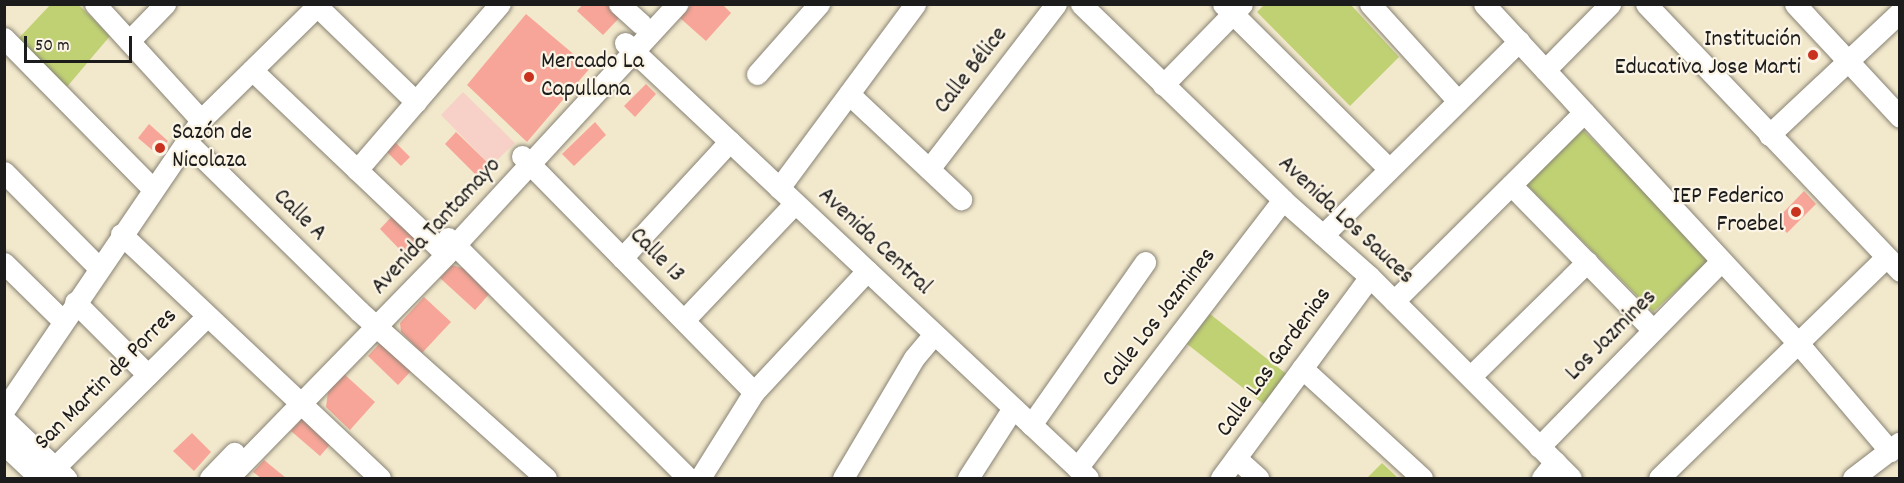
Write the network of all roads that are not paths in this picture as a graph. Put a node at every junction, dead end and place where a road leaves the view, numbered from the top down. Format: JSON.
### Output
{"nodes":[{"id":1,"x":95,"y":4,"type":"edge"},
{"id":2,"x":165,"y":4,"type":"edge"},
{"id":3,"x":500,"y":4,"type":"edge"},
{"id":4,"x":619,"y":4,"type":"edge"},
{"id":5,"x":657,"y":4,"type":"edge"},
{"id":6,"x":676,"y":4,"type":"edge"},
{"id":7,"x":819,"y":4,"type":"edge"},
{"id":8,"x":915,"y":4,"type":"edge"},
{"id":9,"x":1056,"y":4,"type":"edge"},
{"id":10,"x":1370,"y":4,"type":"edge"},
{"id":11,"x":1484,"y":4,"type":"edge"},
{"id":12,"x":1610,"y":4,"type":"edge"},
{"id":13,"x":1646,"y":4,"type":"edge"},
{"id":14,"x":1795,"y":4,"type":"edge"},
{"id":15,"x":318,"y":5,"type":"edge"},
{"id":16,"x":1233,"y":8,"type":"edge"},
{"id":17,"x":1094,"y":9,"type":"edge"},
{"id":18,"x":1899,"y":12,"type":"edge"},
{"id":19,"x":641,"y":24,"type":"junction"},
{"id":20,"x":4,"y":38,"type":"edge"},
{"id":21,"x":129,"y":41,"type":"junction"},
{"id":22,"x":1519,"y":41,"type":"junction"},
{"id":23,"x":630,"y":47,"type":"junction"},
{"id":24,"x":1848,"y":61,"type":"junction"},
{"id":25,"x":252,"y":70,"type":"junction"},
{"id":26,"x":1545,"y":70,"type":"junction"},
{"id":27,"x":757,"y":74,"type":"dead end"},
{"id":28,"x":1163,"y":85,"type":"junction"},
{"id":29,"x":849,"y":94,"type":"junction"},
{"id":30,"x":1458,"y":101,"type":"junction"},
{"id":31,"x":416,"y":102,"type":"junction"},
{"id":32,"x":1584,"y":112,"type":"junction"},
{"id":33,"x":1899,"y":117,"type":"edge"},
{"id":34,"x":201,"y":120,"type":"junction"},
{"id":35,"x":1769,"y":135,"type":"junction"},
{"id":36,"x":186,"y":141,"type":"junction"},
{"id":37,"x":730,"y":141,"type":"junction"},
{"id":38,"x":526,"y":160,"type":"junction"},
{"id":39,"x":1388,"y":168,"type":"junction"},
{"id":40,"x":929,"y":169,"type":"junction"},
{"id":41,"x":357,"y":170,"type":"junction"},
{"id":42,"x":4,"y":171,"type":"edge"},
{"id":43,"x":1511,"y":185,"type":"junction"},
{"id":44,"x":779,"y":188,"type":"junction"},
{"id":45,"x":153,"y":189,"type":"junction"},
{"id":46,"x":961,"y":199,"type":"dead end"},
{"id":47,"x":1283,"y":200,"type":"junction"},
{"id":48,"x":795,"y":203,"type":"junction"},
{"id":49,"x":121,"y":234,"type":"junction"},
{"id":50,"x":1323,"y":235,"type":"junction"},
{"id":51,"x":447,"y":246,"type":"junction"},
{"id":52,"x":622,"y":258,"type":"junction"},
{"id":53,"x":1721,"y":261,"type":"junction"},
{"id":54,"x":1145,"y":262,"type":"dead end"},
{"id":55,"x":1587,"y":262,"type":"junction"},
{"id":56,"x":4,"y":263,"type":"edge"},
{"id":57,"x":1892,"y":264,"type":"edge"},
{"id":58,"x":98,"y":267,"type":"junction"},
{"id":59,"x":867,"y":271,"type":"junction"},
{"id":60,"x":1370,"y":277,"type":"junction"},
{"id":61,"x":1394,"y":301,"type":"junction"},
{"id":62,"x":75,"y":302,"type":"junction"},
{"id":63,"x":206,"y":317,"type":"junction"},
{"id":64,"x":63,"y":320,"type":"junction"},
{"id":65,"x":684,"y":320,"type":"junction"},
{"id":66,"x":373,"y":323,"type":"junction"},
{"id":67,"x":1653,"y":330,"type":"junction"},
{"id":68,"x":934,"y":334,"type":"junction"},
{"id":69,"x":1798,"y":343,"type":"junction"},
{"id":70,"x":1302,"y":368,"type":"junction"},
{"id":71,"x":148,"y":375,"type":"junction"},
{"id":72,"x":1471,"y":376,"type":"junction"},
{"id":73,"x":754,"y":392,"type":"junction"},
{"id":74,"x":293,"y":400,"type":"junction"},
{"id":75,"x":1013,"y":408,"type":"junction"},
{"id":76,"x":4,"y":410,"type":"edge"},
{"id":77,"x":4,"y":419,"type":"edge"},
{"id":78,"x":1031,"y":425,"type":"junction"},
{"id":79,"x":4,"y":444,"type":"edge"},
{"id":80,"x":1539,"y":447,"type":"junction"},
{"id":81,"x":1895,"y":447,"type":"edge"},
{"id":82,"x":1236,"y":458,"type":"junction"},
{"id":83,"x":1548,"y":470,"type":"edge"},
{"id":84,"x":1082,"y":473,"type":"edge"},
{"id":85,"x":51,"y":476,"type":"edge"},
{"id":86,"x":210,"y":478,"type":"edge"},
{"id":87,"x":228,"y":478,"type":"edge"},
{"id":88,"x":380,"y":478,"type":"edge"},
{"id":89,"x":546,"y":478,"type":"edge"},
{"id":90,"x":688,"y":478,"type":"edge"},
{"id":91,"x":700,"y":478,"type":"edge"},
{"id":92,"x":843,"y":478,"type":"edge"},
{"id":93,"x":968,"y":478,"type":"edge"},
{"id":94,"x":1221,"y":478,"type":"edge"},
{"id":95,"x":1258,"y":478,"type":"edge"},
{"id":96,"x":1422,"y":478,"type":"edge"},
{"id":97,"x":1571,"y":478,"type":"edge"},
{"id":98,"x":1659,"y":478,"type":"edge"},
{"id":99,"x":1853,"y":478,"type":"edge"}],
"edges":[{"from":1,"to":21,"type":"street"},
{"from":2,"to":21,"type":"street"},
{"from":3,"to":31,"type":"street"},
{"from":4,"to":19,"type":"street"},
{"from":5,"to":19,"type":"street","name":"Avenida Tantamayo"},
{"from":6,"to":23,"type":"street","name":"Avenida Tantamayo"},
{"from":7,"to":27,"type":"street"},
{"from":8,"to":29,"type":"street"},
{"from":9,"to":40,"type":"street","name":"Calle Bélice"},
{"from":10,"to":30,"type":"street"},
{"from":11,"to":22,"type":"street"},
{"from":12,"to":26,"type":"street"},
{"from":13,"to":35,"type":"street"},
{"from":14,"to":24,"type":"street"},
{"from":15,"to":25,"type":"street"},
{"from":15,"to":31,"type":"street"},
{"from":16,"to":28,"type":"street"},
{"from":16,"to":39,"type":"street"},
{"from":17,"to":28,"type":"street","name":"Avenida Los Sauces"},
{"from":18,"to":24,"type":"street"},
{"from":19,"to":23,"type":"street","name":"Avenida Tantamayo"},
{"from":20,"to":45,"type":"street"},
{"from":21,"to":34,"type":"street"},
{"from":22,"to":26,"type":"street"},
{"from":22,"to":30,"type":"street"},
{"from":23,"to":37,"type":"street","name":"Avenida Central"},
{"from":23,"to":38,"type":"street","name":"Avenida Tantamayo"},
{"from":24,"to":33,"type":"street"},
{"from":24,"to":35,"type":"street"},
{"from":25,"to":34,"type":"street"},
{"from":25,"to":41,"type":"street"},
{"from":26,"to":32,"type":"street"},
{"from":28,"to":47,"type":"street","name":"Avenida Los Sauces"},
{"from":29,"to":40,"type":"street"},
{"from":29,"to":44,"type":"street"},
{"from":30,"to":39,"type":"street"},
{"from":31,"to":41,"type":"street"},
{"from":32,"to":43,"type":"street"},
{"from":32,"to":53,"type":"street"},
{"from":34,"to":36,"type":"street"},
{"from":35,"to":57,"type":"street"},
{"from":36,"to":45,"type":"street"},
{"from":36,"to":66,"type":"street","name":"Calle A"},
{"from":37,"to":44,"type":"street","name":"Avenida Central"},
{"from":37,"to":52,"type":"street"},
{"from":38,"to":51,"type":"street","name":"Avenida Tantamayo"},
{"from":38,"to":52,"type":"street","name":"Calle 13"},
{"from":39,"to":50,"type":"street"},
{"from":40,"to":46,"type":"street"},
{"from":41,"to":51,"type":"street"},
{"from":42,"to":58,"type":"street"},
{"from":43,"to":55,"type":"street"},
{"from":43,"to":61,"type":"street"},
{"from":44,"to":48,"type":"street","name":"Avenida Central"},
{"from":45,"to":49,"type":"street"},
{"from":47,"to":50,"type":"street","name":"Avenida Los Sauces"},
{"from":47,"to":84,"type":"street","name":"Calle Los Jazmines"},
{"from":48,"to":59,"type":"street","name":"Avenida Central"},
{"from":48,"to":65,"type":"street"},
{"from":49,"to":58,"type":"street"},
{"from":49,"to":63,"type":"street"},
{"from":50,"to":60,"type":"street","name":"Avenida Los Sauces"},
{"from":51,"to":66,"type":"street","name":"Avenida Tantamayo"},
{"from":51,"to":90,"type":"street"},
{"from":52,"to":65,"type":"street","name":"Calle 13"},
{"from":53,"to":67,"type":"street","name":"Los Jazmines"},
{"from":53,"to":69,"type":"street"},
{"from":54,"to":78,"type":"street"},
{"from":55,"to":67,"type":"street"},
{"from":55,"to":72,"type":"street"},
{"from":56,"to":64,"type":"street"},
{"from":57,"to":69,"type":"street"},
{"from":58,"to":62,"type":"street"},
{"from":59,"to":68,"type":"street","name":"Avenida Central"},
{"from":59,"to":73,"type":"street"},
{"from":60,"to":61,"type":"street","name":"Avenida Los Sauces"},
{"from":60,"to":70,"type":"street","name":"Calle Las Gardenias"},
{"from":61,"to":72,"type":"street","name":"Avenida Los Sauces"},
{"from":62,"to":64,"type":"street"},
{"from":62,"to":71,"type":"street"},
{"from":63,"to":71,"type":"street","name":"San Martin de Porres"},
{"from":63,"to":74,"type":"street"},
{"from":64,"to":76,"type":"street"},
{"from":65,"to":73,"type":"street","name":"Calle 13"},
{"from":66,"to":74,"type":"street","name":"Avenida Tantamayo"},
{"from":66,"to":89,"type":"street","name":"Calle A"},
{"from":67,"to":80,"type":"street","name":"Los Jazmines"},
{"from":68,"to":75,"type":"street","name":"Avenida Central"},
{"from":68,"to":92,"type":"street"},
{"from":69,"to":81,"type":"street"},
{"from":69,"to":98,"type":"street"},
{"from":70,"to":82,"type":"street","name":"Calle Las Gardenias"},
{"from":70,"to":96,"type":"street"},
{"from":71,"to":85,"type":"street","name":"San Martin de Porres"},
{"from":72,"to":80,"type":"street","name":"Avenida Los Sauces"},
{"from":73,"to":91,"type":"street"},
{"from":74,"to":86,"type":"street","name":"Avenida Tantamayo"},
{"from":74,"to":87,"type":"street","name":"Avenida Tantamayo"},
{"from":74,"to":88,"type":"street"},
{"from":75,"to":78,"type":"street","name":"Avenida Central"},
{"from":75,"to":93,"type":"street"},
{"from":77,"to":85,"type":"street"},
{"from":78,"to":84,"type":"street","name":"Avenida Central"},
{"from":79,"to":85,"type":"street"},
{"from":80,"to":83,"type":"street","name":"Avenida Los Sauces"},
{"from":81,"to":99,"type":"street"},
{"from":82,"to":94,"type":"street","name":"Calle Las Gardenias"},
{"from":82,"to":95,"type":"street"},
{"from":83,"to":97,"type":"street","name":"Avenida Los Sauces"}]}
